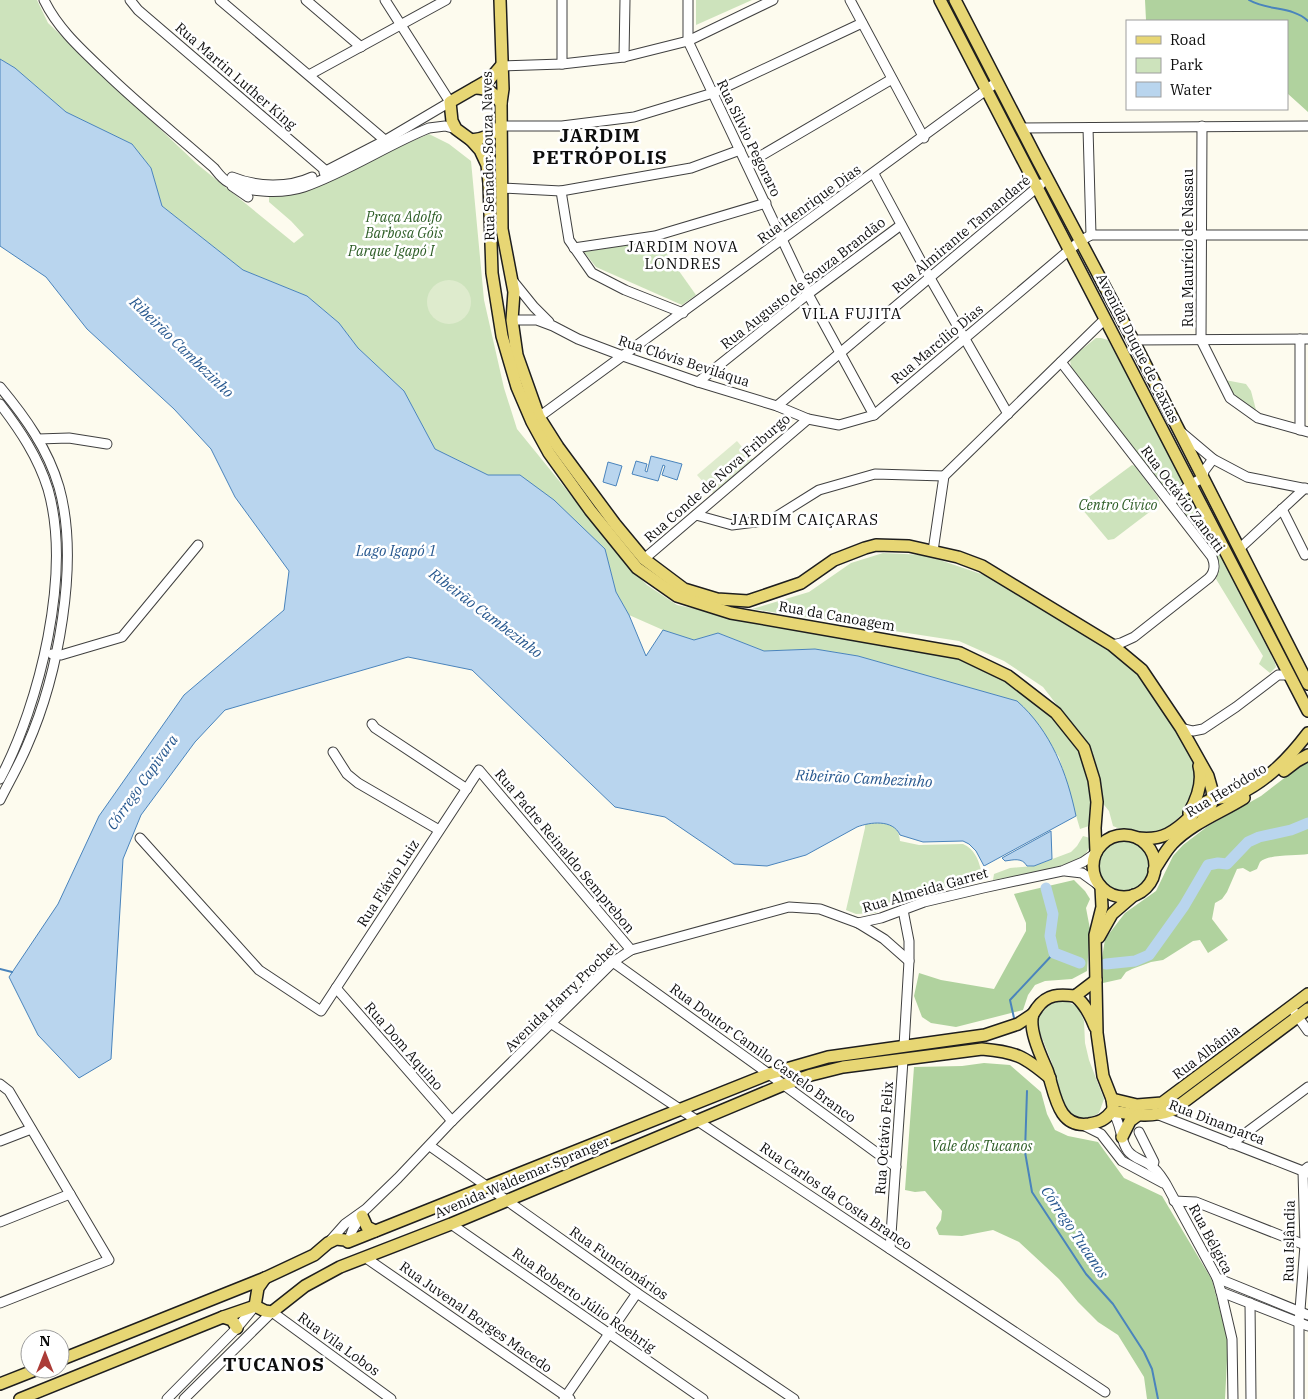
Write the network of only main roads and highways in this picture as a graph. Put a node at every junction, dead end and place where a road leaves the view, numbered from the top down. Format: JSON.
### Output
{"nodes":[{"id":1,"x":500,"y":0,"type":"edge"},
{"id":2,"x":943,"y":0,"type":"edge"},
{"id":3,"x":955,"y":0,"type":"edge"},
{"id":4,"x":970,"y":28,"type":"junction"},
{"id":5,"x":502,"y":66,"type":"junction"},
{"id":6,"x":474,"y":88,"type":"junction"},
{"id":7,"x":501,"y":103,"type":"junction"},
{"id":8,"x":501,"y":126,"type":"junction"},
{"id":9,"x":472,"y":140,"type":"junction"},
{"id":10,"x":1017,"y":148,"type":"junction"},
{"id":11,"x":1036,"y":159,"type":"junction"},
{"id":12,"x":1098,"y":273,"type":"junction"},
{"id":13,"x":1085,"y":279,"type":"junction"},
{"id":14,"x":497,"y":310,"type":"junction"},
{"id":15,"x":517,"y":320,"type":"junction"},
{"id":16,"x":1140,"y":354,"type":"junction"},
{"id":17,"x":1127,"y":361,"type":"junction"},
{"id":18,"x":535,"y":420,"type":"junction"},
{"id":19,"x":1308,"y":684,"type":"edge"},
{"id":20,"x":1308,"y":711,"type":"edge"},
{"id":21,"x":1308,"y":733,"type":"edge"},
{"id":22,"x":1308,"y":746,"type":"edge"},
{"id":23,"x":1308,"y":755,"type":"edge"},
{"id":24,"x":1197,"y":757,"type":"junction"},
{"id":25,"x":1297,"y":760,"type":"junction"},
{"id":26,"x":1208,"y":776,"type":"junction"},
{"id":27,"x":1239,"y":794,"type":"junction"},
{"id":28,"x":1213,"y":799,"type":"junction"},
{"id":29,"x":1203,"y":819,"type":"junction"},
{"id":30,"x":1181,"y":824,"type":"junction"},
{"id":31,"x":1138,"y":838,"type":"junction"},
{"id":32,"x":1096,"y":852,"type":"junction"},
{"id":33,"x":1154,"y":870,"type":"junction"},
{"id":34,"x":1101,"y":886,"type":"junction"},
{"id":35,"x":1135,"y":894,"type":"junction"},
{"id":36,"x":1096,"y":943,"type":"junction"},
{"id":37,"x":1096,"y":980,"type":"junction"},
{"id":38,"x":1308,"y":994,"type":"edge"},
{"id":39,"x":1075,"y":996,"type":"junction"},
{"id":40,"x":1308,"y":1009,"type":"edge"},
{"id":41,"x":1294,"y":1012,"type":"junction"},
{"id":42,"x":1033,"y":1014,"type":"junction"},
{"id":43,"x":1097,"y":1033,"type":"junction"},
{"id":44,"x":1050,"y":1078,"type":"junction"},
{"id":45,"x":1112,"y":1099,"type":"junction"},
{"id":46,"x":1112,"y":1111,"type":"junction"},
{"id":47,"x":1138,"y":1115,"type":"junction"},
{"id":48,"x":1159,"y":1115,"type":"joint"},
{"id":49,"x":1122,"y":1137,"type":"road end"},
{"id":50,"x":568,"y":1154,"type":"junction"},
{"id":51,"x":578,"y":1170,"type":"junction"},
{"id":52,"x":364,"y":1212,"type":"road end"},
{"id":53,"x":375,"y":1231,"type":"junction"},
{"id":54,"x":348,"y":1242,"type":"junction"},
{"id":55,"x":340,"y":1267,"type":"junction"},
{"id":56,"x":265,"y":1278,"type":"junction"},
{"id":57,"x":255,"y":1306,"type":"junction"},
{"id":58,"x":223,"y":1317,"type":"junction"},
{"id":59,"x":238,"y":1328,"type":"road end"},
{"id":60,"x":70,"y":1356,"type":"edge"},
{"id":61,"x":20,"y":1376,"type":"edge"},
{"id":62,"x":0,"y":1384,"type":"edge"},
{"id":63,"x":43,"y":1395,"type":"edge"},
{"id":64,"x":20,"y":1399,"type":"edge"}],
"edges":[{"from":1,"to":5,"type":"main road","name":"Rua Senador Souza Naves"},
{"from":2,"to":4,"type":"main road"},
{"from":2,"to":10,"type":"main road","name":"Avenida Duque de Caxias"},
{"from":3,"to":4,"type":"main road","name":"Avenida Duque de Caxias"},
{"from":4,"to":11,"type":"main road","name":"Avenida Duque de Caxias"},
{"from":5,"to":6,"type":"main road"},
{"from":5,"to":7,"type":"main road","name":"Rua Senador Souza Naves"},
{"from":6,"to":7,"type":"main road"},
{"from":6,"to":9,"type":"main road"},
{"from":7,"to":8,"type":"main road","name":"Rua Senador Souza Naves"},
{"from":8,"to":9,"type":"main road"},
{"from":8,"to":15,"type":"main road","name":"Rua Senador Souza Naves"},
{"from":9,"to":14,"type":"main road"},
{"from":10,"to":11,"type":"main road"},
{"from":10,"to":13,"type":"main road","name":"Avenida Duque de Caxias"},
{"from":11,"to":12,"type":"main road","name":"Avenida Duque de Caxias"},
{"from":12,"to":13,"type":"main road"},
{"from":12,"to":16,"type":"main road","name":"Avenida Duque de Caxias"},
{"from":13,"to":17,"type":"main road","name":"Avenida Duque de Caxias"},
{"from":14,"to":15,"type":"main road"},
{"from":14,"to":18,"type":"main road"},
{"from":15,"to":18,"type":"main road","name":"Rua Senador Souza Naves"},
{"from":16,"to":17,"type":"main road"},
{"from":16,"to":19,"type":"main road","name":"Avenida Duque de Caxias"},
{"from":17,"to":20,"type":"main road","name":"Avenida Duque de Caxias"},
{"from":18,"to":24,"type":"main road","name":"Rua Senador Souza Naves"},
{"from":18,"to":32,"type":"main road","name":"Rua da Canoagem"},
{"from":21,"to":27,"type":"main road","name":"Rua Heródoto"},
{"from":22,"to":25,"type":"main road"},
{"from":23,"to":25,"type":"main road"},
{"from":24,"to":26,"type":"main road","name":"Rua Senador Souza Naves"},
{"from":24,"to":30,"type":"main road"},
{"from":25,"to":29,"type":"main road","name":"Rua Heródoto"},
{"from":26,"to":27,"type":"main road"},
{"from":26,"to":28,"type":"main road"},
{"from":27,"to":28,"type":"main road","name":"Rua Heródoto"},
{"from":28,"to":29,"type":"main road"},
{"from":28,"to":30,"type":"main road","name":"Rua Heródoto"},
{"from":29,"to":33,"type":"main road","name":"Rua Heródoto"},
{"from":30,"to":31,"type":"main road","name":"Rua Heródoto"},
{"from":31,"to":32,"type":"main road"},
{"from":31,"to":33,"type":"main road"},
{"from":32,"to":34,"type":"main road"},
{"from":33,"to":35,"type":"main road"},
{"from":34,"to":35,"type":"main road"},
{"from":34,"to":36,"type":"main road","name":"Rua Bélgica"},
{"from":35,"to":36,"type":"main road","name":"Rua Bélgica"},
{"from":36,"to":37,"type":"main road","name":"Rua Bélgica"},
{"from":37,"to":39,"type":"main road"},
{"from":37,"to":43,"type":"main road","name":"Rua Bélgica"},
{"from":38,"to":41,"type":"main road","name":"Rua Albânia"},
{"from":39,"to":42,"type":"main road"},
{"from":39,"to":43,"type":"main road"},
{"from":40,"to":41,"type":"main road","name":"Rua Albânia"},
{"from":41,"to":45,"type":"main road","name":"Rua Albânia"},
{"from":41,"to":48,"type":"main road","name":"Rua Albânia"},
{"from":42,"to":44,"type":"main road"},
{"from":42,"to":50,"type":"main road","name":"Avenida Waldemar Spranger"},
{"from":43,"to":45,"type":"main road","name":"Rua Bélgica"},
{"from":44,"to":46,"type":"main road"},
{"from":44,"to":51,"type":"main road","name":"Avenida Waldemar Spranger"},
{"from":45,"to":46,"type":"main road","name":"Rua Bélgica"},
{"from":46,"to":47,"type":"main road","name":"Rua Dinamarca"},
{"from":47,"to":48,"type":"main road","name":"Rua Dinamarca"},
{"from":47,"to":49,"type":"main road"},
{"from":50,"to":51,"type":"main road"},
{"from":50,"to":53,"type":"main road","name":"Avenida Waldemar Spranger"},
{"from":51,"to":55,"type":"main road","name":"Avenida Waldemar Spranger"},
{"from":52,"to":53,"type":"main road"},
{"from":53,"to":54,"type":"main road","name":"Avenida Waldemar Spranger"},
{"from":54,"to":55,"type":"main road"},
{"from":54,"to":56,"type":"main road","name":"Avenida Waldemar Spranger"},
{"from":55,"to":57,"type":"main road","name":"Avenida Waldemar Spranger"},
{"from":56,"to":57,"type":"main road"},
{"from":56,"to":60,"type":"main road"},
{"from":57,"to":58,"type":"main road"},
{"from":58,"to":59,"type":"main road"},
{"from":58,"to":63,"type":"main road"},
{"from":61,"to":62,"type":"main road"},
{"from":63,"to":64,"type":"main road"}]}
